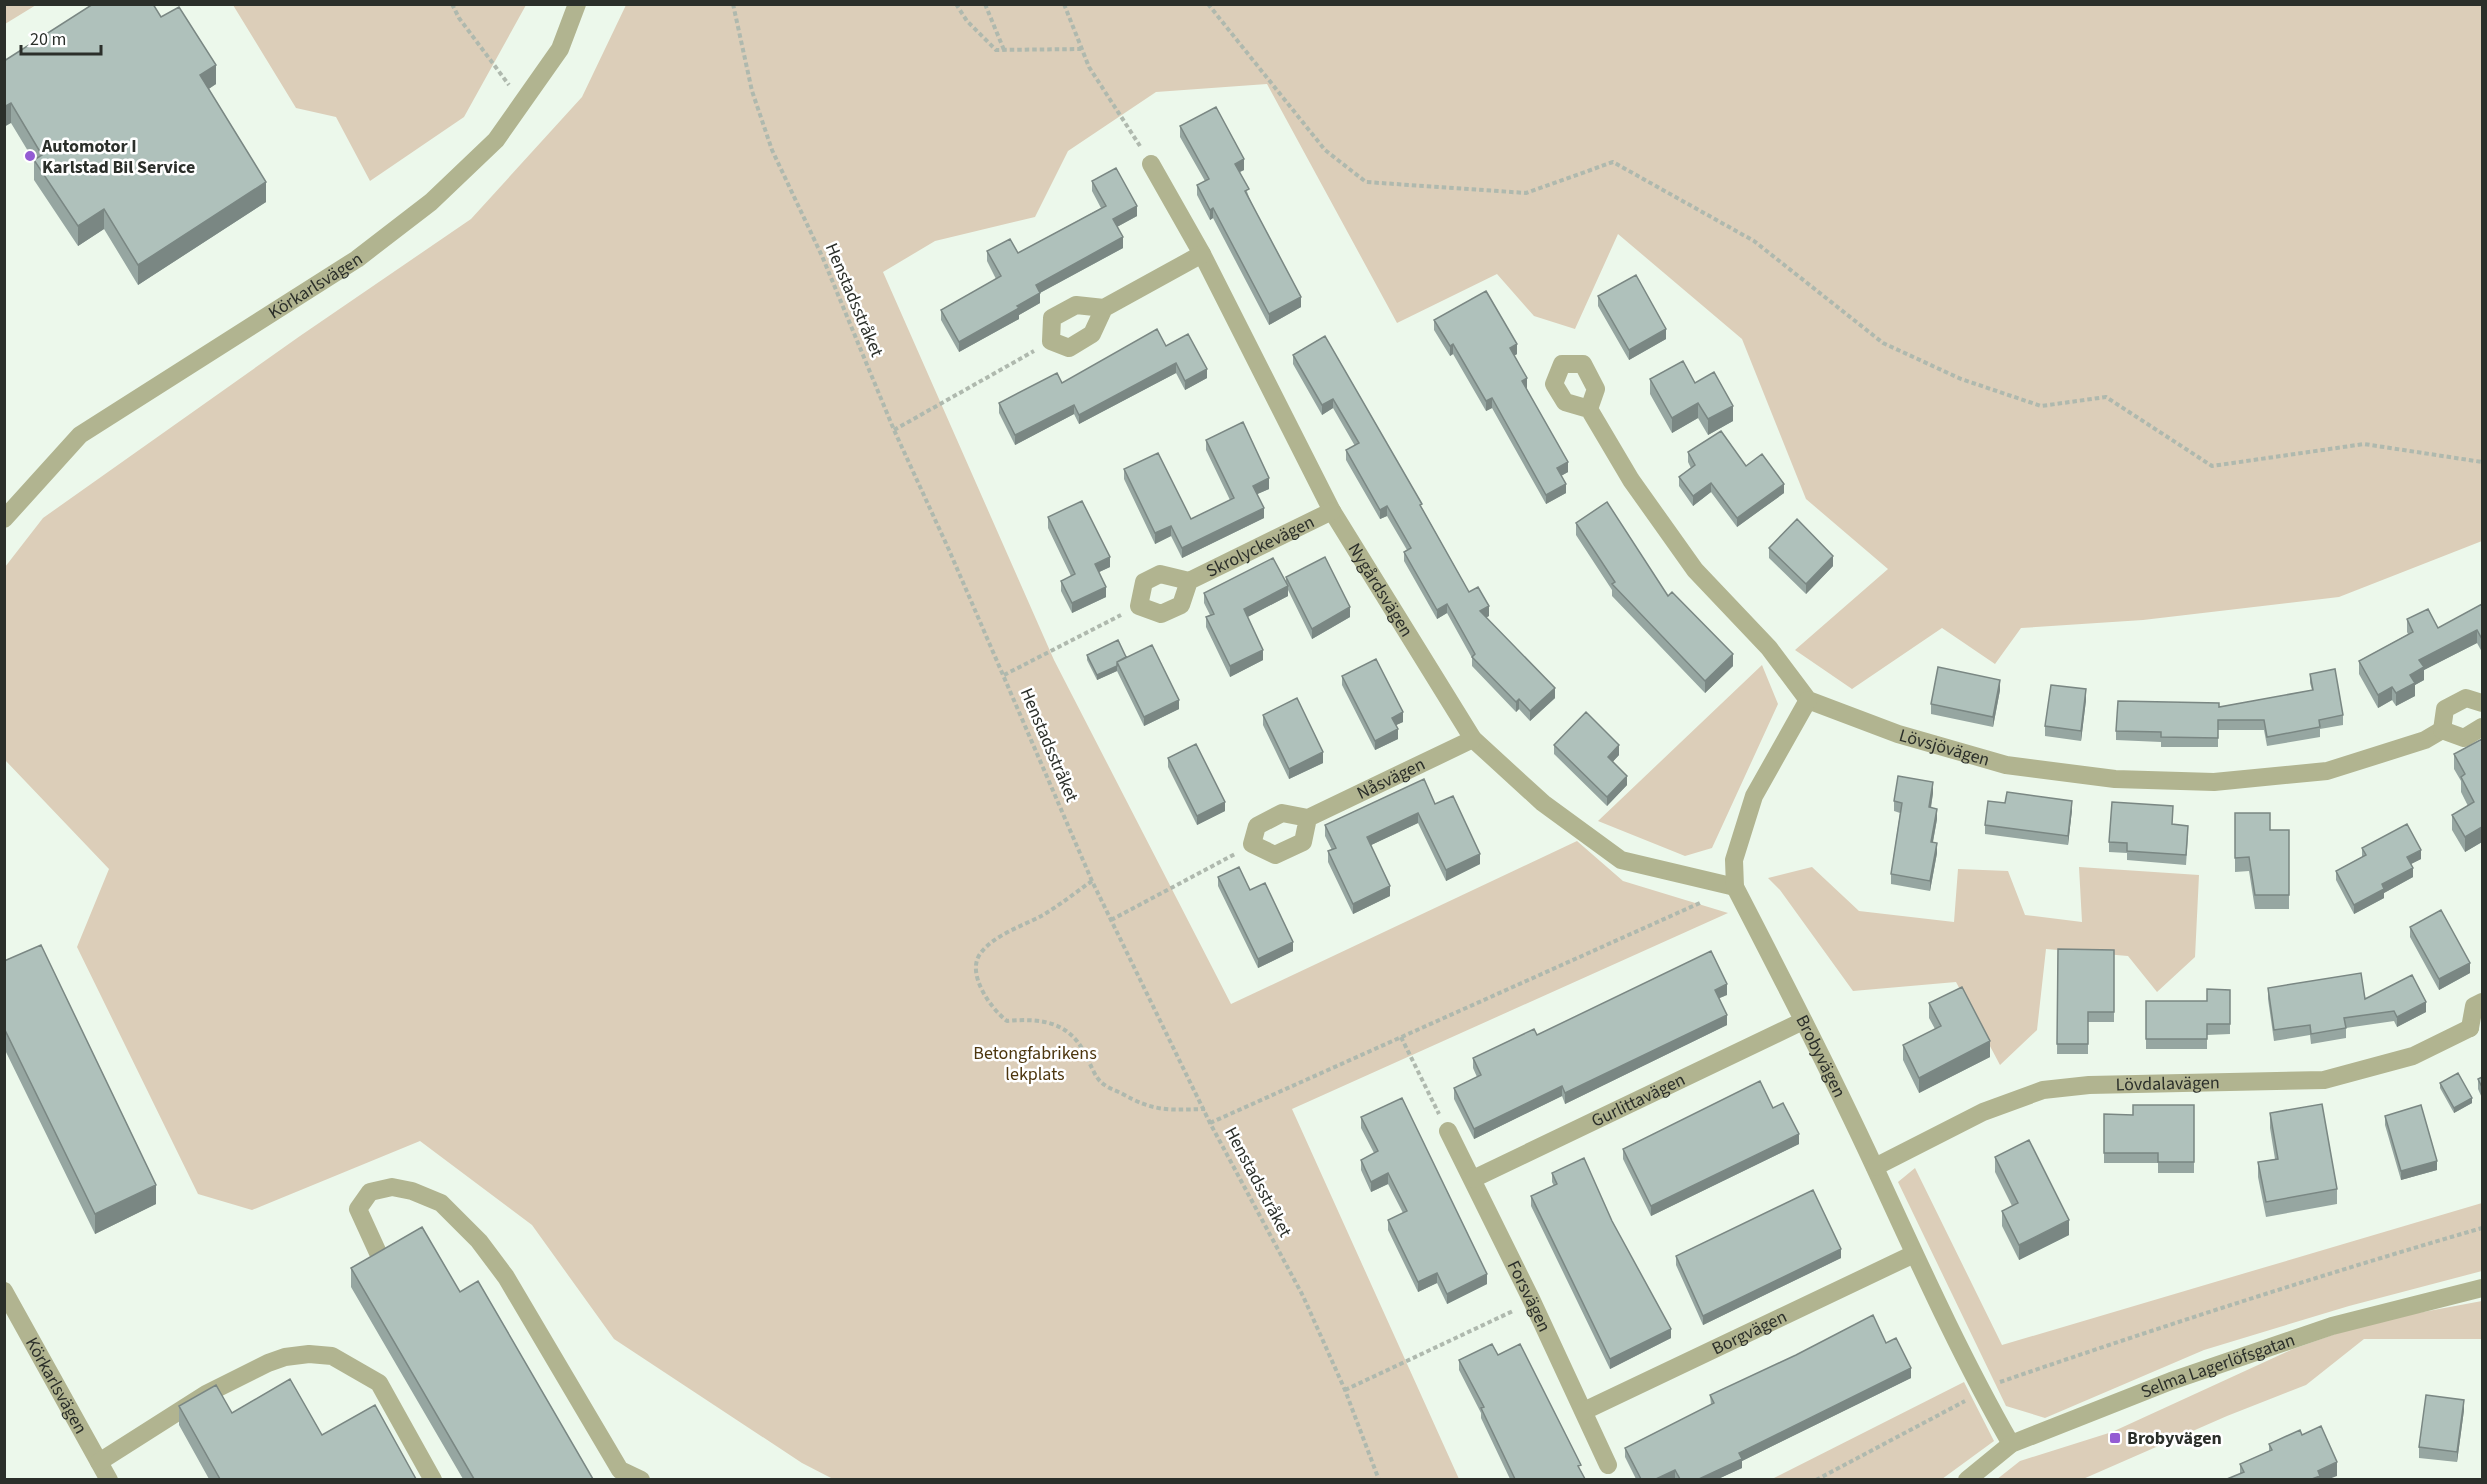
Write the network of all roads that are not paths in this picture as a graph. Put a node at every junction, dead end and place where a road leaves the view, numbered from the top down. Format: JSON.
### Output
{"nodes":[{"id":1,"x":577,"y":4,"type":"edge"},
{"id":2,"x":1151,"y":164,"type":"road end"},
{"id":3,"x":1202,"y":254,"type":"junction"},
{"id":4,"x":1104,"y":308,"type":"junction"},
{"id":5,"x":1589,"y":409,"type":"dead end"},
{"id":6,"x":1332,"y":511,"type":"junction"},
{"id":7,"x":4,"y":519,"type":"edge"},
{"id":8,"x":1189,"y":581,"type":"junction"},
{"id":9,"x":1808,"y":700,"type":"junction"},
{"id":10,"x":2482,"y":703,"type":"edge"},
{"id":11,"x":2482,"y":727,"type":"edge"},
{"id":12,"x":2442,"y":730,"type":"junction"},
{"id":13,"x":1473,"y":739,"type":"junction"},
{"id":14,"x":1308,"y":818,"type":"junction"},
{"id":15,"x":1735,"y":887,"type":"junction"},
{"id":16,"x":2482,"y":1002,"type":"edge"},
{"id":17,"x":1803,"y":1021,"type":"junction"},
{"id":18,"x":2476,"y":1032,"type":"edge"},
{"id":19,"x":1448,"y":1131,"type":"road end"},
{"id":20,"x":1875,"y":1167,"type":"junction"},
{"id":21,"x":1473,"y":1179,"type":"junction"},
{"id":22,"x":1914,"y":1254,"type":"junction"},
{"id":23,"x":379,"y":1255,"type":"edge"},
{"id":24,"x":2482,"y":1288,"type":"edge"},
{"id":25,"x":4,"y":1290,"type":"edge"},
{"id":26,"x":1584,"y":1412,"type":"junction"},
{"id":27,"x":2011,"y":1444,"type":"junction"},
{"id":28,"x":99,"y":1462,"type":"junction"},
{"id":29,"x":1608,"y":1465,"type":"dead end"},
{"id":30,"x":109,"y":1479,"type":"edge"},
{"id":31,"x":433,"y":1479,"type":"edge"},
{"id":32,"x":641,"y":1479,"type":"edge"},
{"id":33,"x":1967,"y":1479,"type":"edge"}],
"edges":[{"from":1,"to":7,"type":"street","name":"Körkarlsvägen"},
{"from":2,"to":3,"type":"street","name":"Nygårdsvägen"},
{"from":3,"to":4,"type":"street"},
{"from":3,"to":6,"type":"street","name":"Nygårdsvägen"},
{"from":4,"to":4,"type":"street"},
{"from":5,"to":9,"type":"street"},
{"from":6,"to":8,"type":"street","name":"Skrolyckevägen"},
{"from":6,"to":13,"type":"street","name":"Nygårdsvägen"},
{"from":8,"to":8,"type":"street","name":"Skrolyckevägen"},
{"from":9,"to":12,"type":"street","name":"Lövsjövägen"},
{"from":9,"to":15,"type":"street","name":"Brobyvägen"},
{"from":10,"to":12,"type":"street"},
{"from":11,"to":12,"type":"street"},
{"from":13,"to":14,"type":"street","name":"Nåsvägen"},
{"from":13,"to":15,"type":"street","name":"Nygårdsvägen"},
{"from":14,"to":14,"type":"street"},
{"from":15,"to":17,"type":"street","name":"Brobyvägen"},
{"from":16,"to":18,"type":"street","name":"Lövdalavägen"},
{"from":17,"to":20,"type":"street","name":"Brobyvägen"},
{"from":17,"to":21,"type":"street","name":"Gurlittavägen"},
{"from":18,"to":20,"type":"street","name":"Lövdalavägen"},
{"from":19,"to":21,"type":"street","name":"Forsvägen"},
{"from":20,"to":22,"type":"street","name":"Brobyvägen"},
{"from":21,"to":26,"type":"street","name":"Forsvägen"},
{"from":22,"to":26,"type":"street","name":"Borgvägen"},
{"from":22,"to":27,"type":"street","name":"Brobyvägen"},
{"from":23,"to":32,"type":"street"},
{"from":24,"to":27,"type":"street","name":"Selma Lagerlöfsgatan"},
{"from":25,"to":28,"type":"street","name":"Körkarlsvägen"},
{"from":26,"to":29,"type":"street","name":"Forsvägen"},
{"from":27,"to":33,"type":"street","name":"Selma Lagerlöfsgatan"},
{"from":28,"to":30,"type":"street","name":"Körkarlsvägen"},
{"from":28,"to":31,"type":"street"}]}
